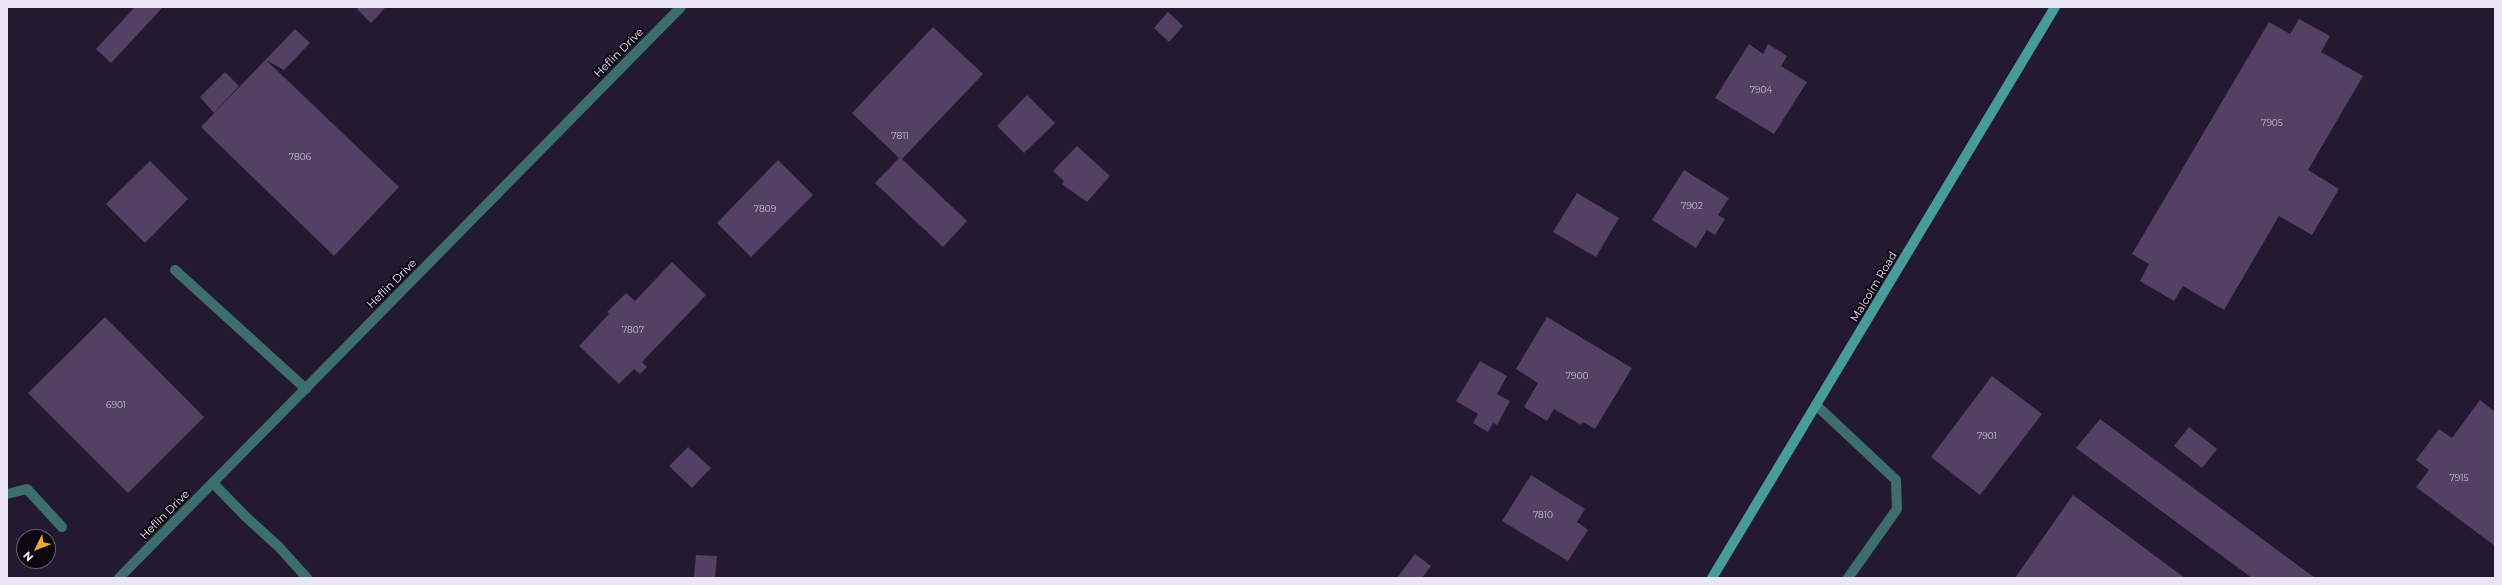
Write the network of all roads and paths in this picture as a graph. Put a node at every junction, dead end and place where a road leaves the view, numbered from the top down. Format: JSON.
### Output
{"nodes":[{"id":1,"x":681,"y":7,"type":"edge"},
{"id":2,"x":2055,"y":7,"type":"edge"},
{"id":3,"x":175,"y":270,"type":"dead end"},
{"id":4,"x":306,"y":389,"type":"junction"},
{"id":5,"x":1816,"y":405,"type":"junction"},
{"id":6,"x":213,"y":483,"type":"junction"},
{"id":7,"x":7,"y":494,"type":"edge"},
{"id":8,"x":62,"y":527,"type":"dead end"},
{"id":9,"x":120,"y":578,"type":"edge"},
{"id":10,"x":307,"y":578,"type":"edge"},
{"id":11,"x":1712,"y":578,"type":"edge"},
{"id":12,"x":1848,"y":578,"type":"edge"}],
"edges":[{"from":1,"to":4,"type":"street","name":"Heflin Drive"},
{"from":2,"to":5,"type":"street","name":"Malcolm Road"},
{"from":3,"to":4,"type":"street"},
{"from":4,"to":6,"type":"street","name":"Heflin Drive"},
{"from":5,"to":11,"type":"street","name":"Malcolm Road"},
{"from":5,"to":12,"type":"street"},
{"from":6,"to":9,"type":"street","name":"Heflin Drive"},
{"from":6,"to":10,"type":"street"},
{"from":7,"to":8,"type":"street"}]}
